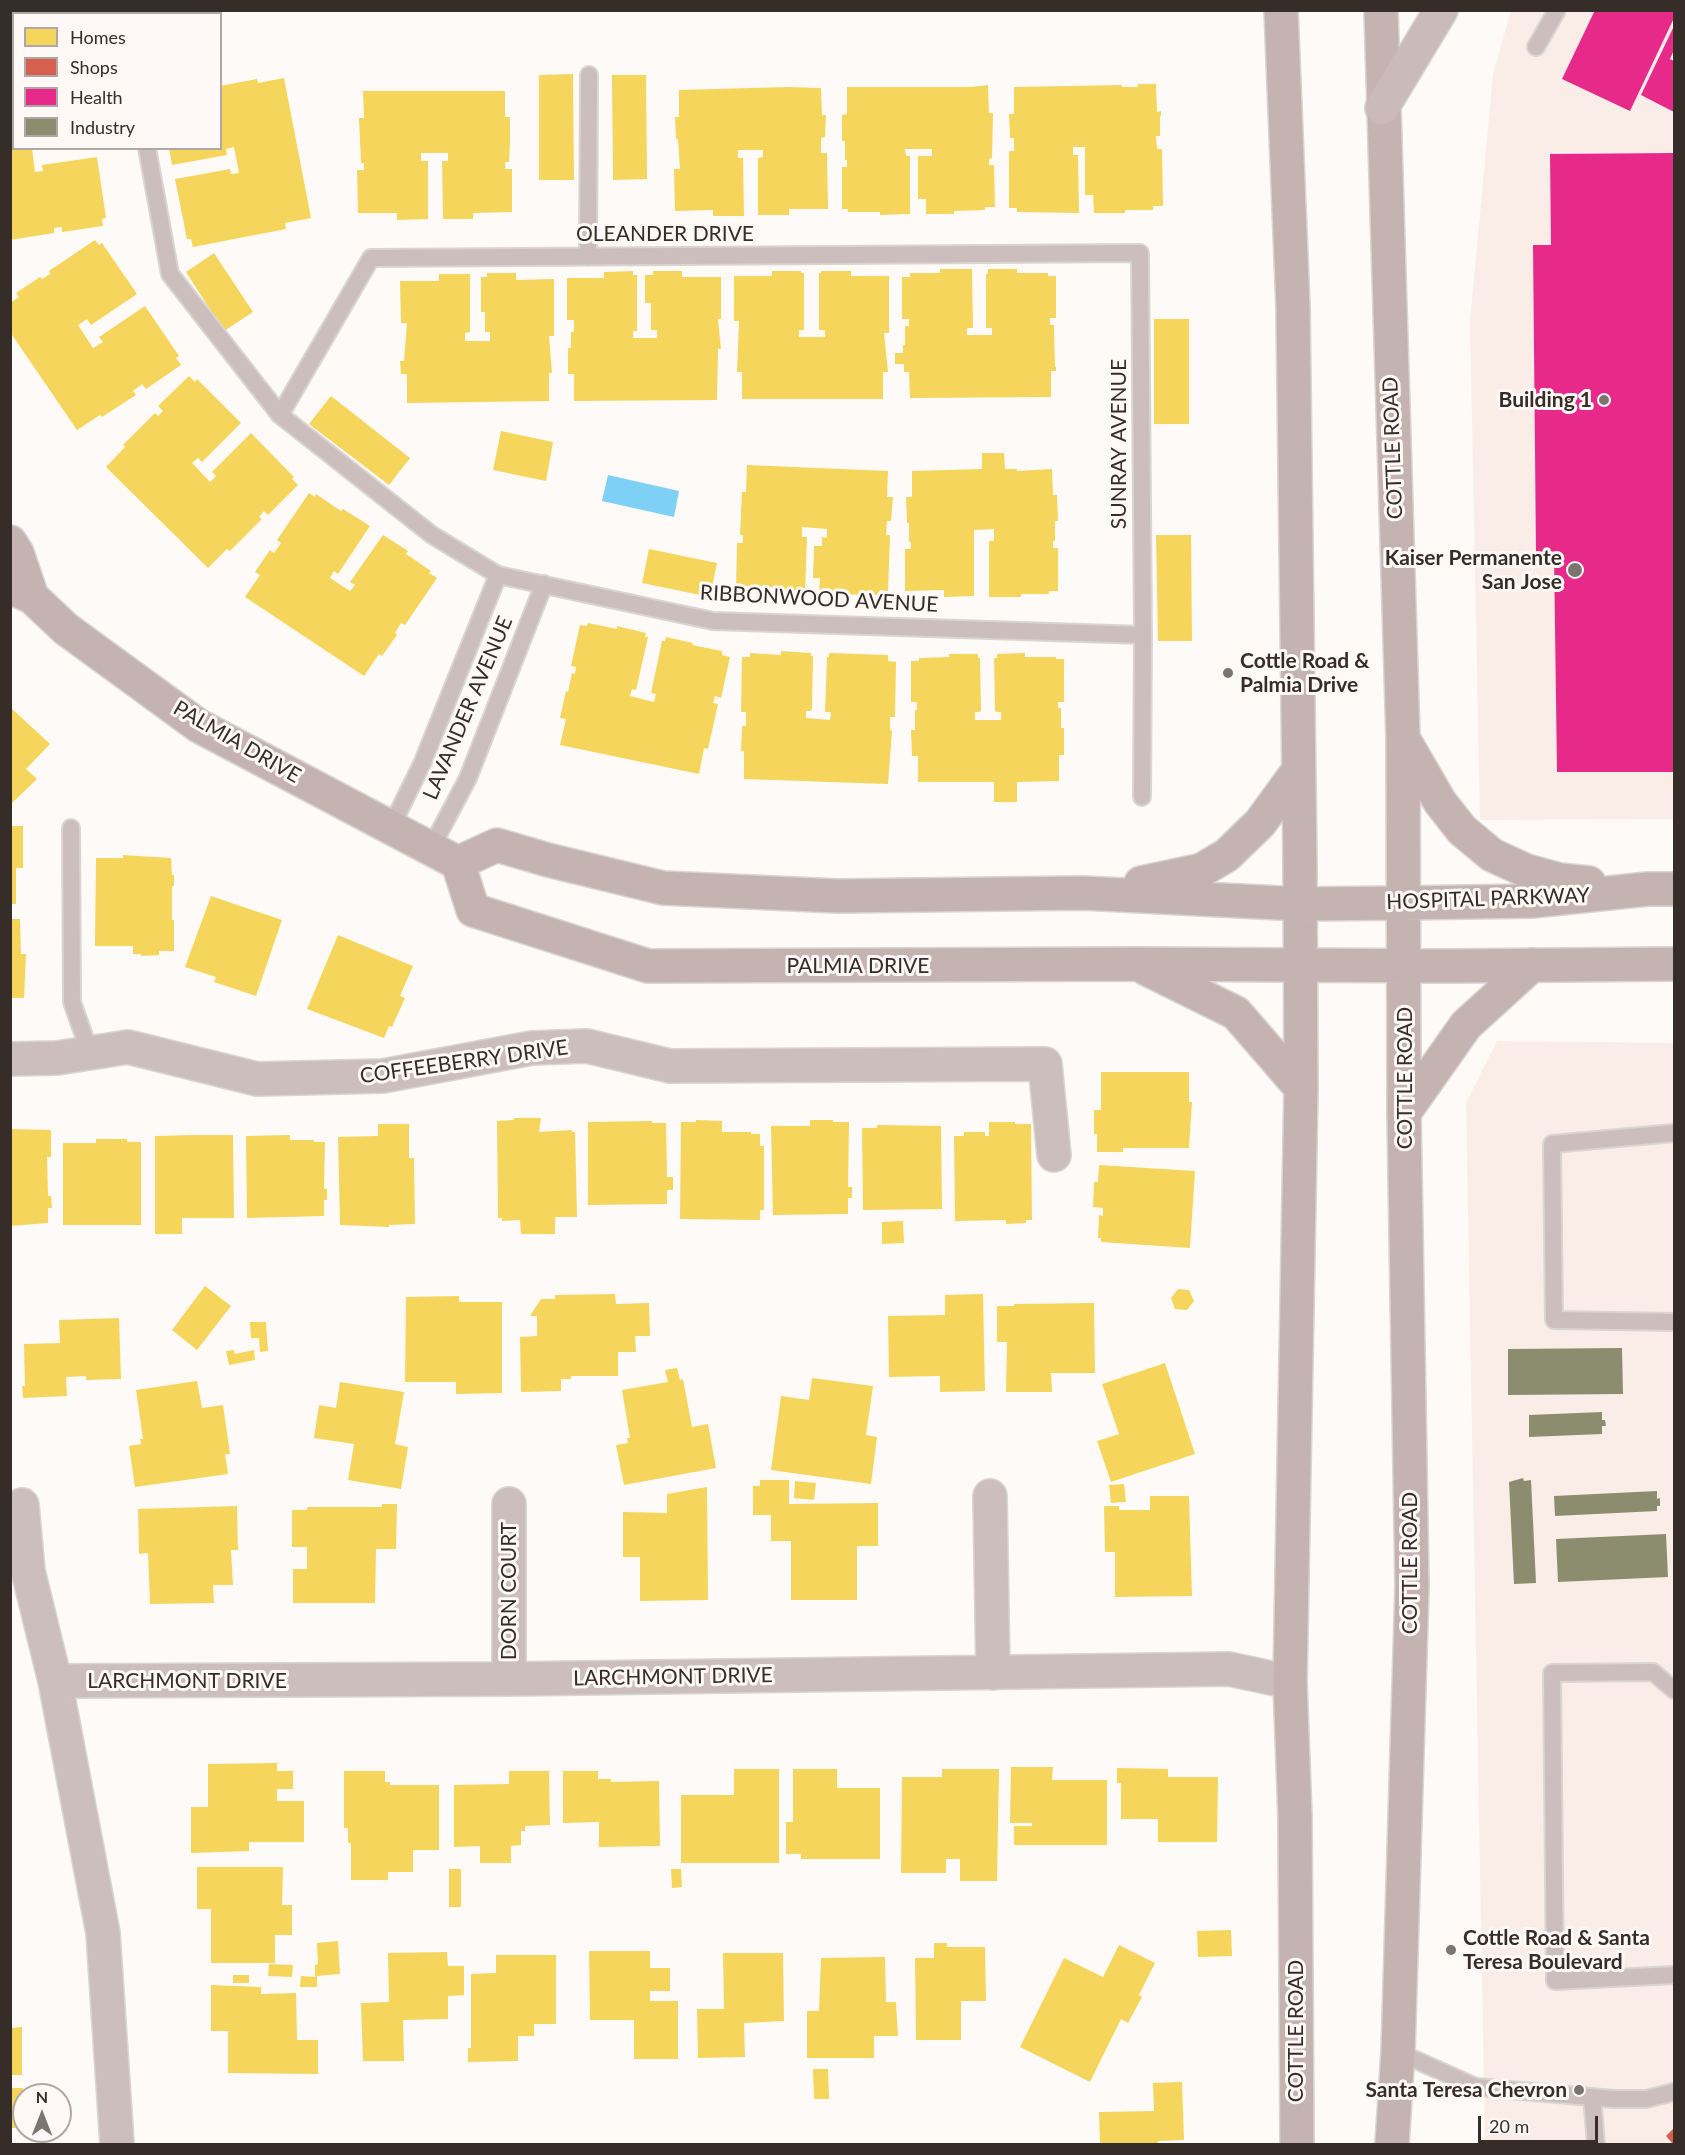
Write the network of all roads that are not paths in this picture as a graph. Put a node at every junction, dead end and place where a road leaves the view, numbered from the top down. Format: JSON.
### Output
{"nodes":[{"id":1,"x":1281,"y":10,"type":"edge"},
{"id":2,"x":1381,"y":10,"type":"edge"},
{"id":3,"x":1441,"y":10,"type":"edge"},
{"id":4,"x":1557,"y":10,"type":"edge"},
{"id":5,"x":1536,"y":47,"type":"dead end"},
{"id":6,"x":589,"y":75,"type":"dead end"},
{"id":7,"x":1382,"y":108,"type":"junction"},
{"id":8,"x":147,"y":150,"type":"edge"},
{"id":9,"x":1140,"y":253,"type":"joint"},
{"id":10,"x":588,"y":257,"type":"junction"},
{"id":11,"x":280,"y":415,"type":"junction"},
{"id":12,"x":10,"y":542,"type":"edge"},
{"id":13,"x":498,"y":575,"type":"junction"},
{"id":14,"x":544,"y":584,"type":"junction"},
{"id":15,"x":21,"y":592,"type":"edge"},
{"id":16,"x":1143,"y":634,"type":"junction"},
{"id":17,"x":1403,"y":738,"type":"junction"},
{"id":18,"x":1298,"y":771,"type":"junction"},
{"id":19,"x":1142,"y":797,"type":"dead end"},
{"id":20,"x":391,"y":827,"type":"junction"},
{"id":21,"x":71,"y":828,"type":"dead end"},
{"id":22,"x":445,"y":856,"type":"junction"},
{"id":23,"x":1661,"y":889,"type":"edge"},
{"id":24,"x":1083,"y":893,"type":"junction"},
{"id":25,"x":1404,"y":903,"type":"junction"},
{"id":26,"x":1300,"y":904,"type":"junction"},
{"id":27,"x":1138,"y":964,"type":"junction"},
{"id":28,"x":1674,"y":964,"type":"edge"},
{"id":29,"x":1301,"y":965,"type":"junction"},
{"id":30,"x":1405,"y":965,"type":"junction"},
{"id":31,"x":1532,"y":965,"type":"junction"},
{"id":32,"x":90,"y":1053,"type":"junction"},
{"id":33,"x":10,"y":1059,"type":"edge"},
{"id":34,"x":1301,"y":1088,"type":"junction"},
{"id":35,"x":1404,"y":1113,"type":"junction"},
{"id":36,"x":1674,"y":1133,"type":"edge"},
{"id":37,"x":1054,"y":1155,"type":"dead end"},
{"id":38,"x":1674,"y":1322,"type":"edge"},
{"id":39,"x":990,"y":1496,"type":"dead end"},
{"id":40,"x":508,"y":1504,"type":"dead end"},
{"id":41,"x":22,"y":1505,"type":"dead end"},
{"id":42,"x":993,"y":1673,"type":"junction"},
{"id":43,"x":508,"y":1679,"type":"junction"},
{"id":44,"x":55,"y":1682,"type":"junction"},
{"id":45,"x":1290,"y":1682,"type":"junction"},
{"id":46,"x":1674,"y":1690,"type":"edge"},
{"id":47,"x":1674,"y":1975,"type":"edge"},
{"id":48,"x":1398,"y":2059,"type":"junction"},
{"id":49,"x":1674,"y":2092,"type":"edge"},
{"id":50,"x":1592,"y":2097,"type":"junction"},
{"id":51,"x":117,"y":2145,"type":"edge"},
{"id":52,"x":1297,"y":2145,"type":"edge"},
{"id":53,"x":1392,"y":2145,"type":"edge"},
{"id":54,"x":1411,"y":2145,"type":"edge"},
{"id":55,"x":1596,"y":2145,"type":"edge"}],
"edges":[{"from":1,"to":18,"type":"main road","name":"COTTLE ROAD"},
{"from":2,"to":7,"type":"main road","name":"COTTLE ROAD"},
{"from":3,"to":7,"type":"highway"},
{"from":4,"to":5,"type":"lane"},
{"from":6,"to":10,"type":"lane"},
{"from":7,"to":17,"type":"main road","name":"COTTLE ROAD"},
{"from":8,"to":11,"type":"lane","name":"RIBBONWOOD AVENUE"},
{"from":9,"to":10,"type":"lane","name":"OLEANDER DRIVE"},
{"from":9,"to":16,"type":"lane","name":"SUNRAY AVENUE"},
{"from":10,"to":11,"type":"lane","name":"OLEANDER DRIVE"},
{"from":11,"to":13,"type":"lane","name":"RIBBONWOOD AVENUE"},
{"from":12,"to":15,"type":"main road","name":"PALMIA DRIVE"},
{"from":13,"to":14,"type":"lane","name":"RIBBONWOOD AVENUE"},
{"from":13,"to":20,"type":"lane","name":"LAVANDER AVENUE"},
{"from":14,"to":16,"type":"lane","name":"RIBBONWOOD AVENUE"},
{"from":14,"to":22,"type":"lane","name":"LAVANDER AVENUE"},
{"from":15,"to":20,"type":"main road","name":"PALMIA DRIVE"},
{"from":16,"to":19,"type":"lane","name":"SUNRAY AVENUE"},
{"from":17,"to":23,"type":"main road"},
{"from":17,"to":25,"type":"main road","name":"COTTLE ROAD"},
{"from":18,"to":24,"type":"main road"},
{"from":18,"to":26,"type":"main road","name":"COTTLE ROAD"},
{"from":20,"to":22,"type":"main road","name":"PALMIA DRIVE"},
{"from":21,"to":32,"type":"lane"},
{"from":22,"to":24,"type":"main road"},
{"from":22,"to":27,"type":"main road","name":"PALMIA DRIVE"},
{"from":23,"to":25,"type":"main road","name":"HOSPITAL PARKWAY"},
{"from":24,"to":26,"type":"main road"},
{"from":25,"to":26,"type":"main road","name":"HOSPITAL PARKWAY"},
{"from":25,"to":30,"type":"main road","name":"COTTLE ROAD"},
{"from":26,"to":29,"type":"main road","name":"COTTLE ROAD"},
{"from":27,"to":29,"type":"main road","name":"PALMIA DRIVE"},
{"from":27,"to":34,"type":"main road"},
{"from":28,"to":31,"type":"main road"},
{"from":29,"to":30,"type":"main road"},
{"from":29,"to":34,"type":"main road","name":"COTTLE ROAD"},
{"from":30,"to":31,"type":"main road"},
{"from":30,"to":35,"type":"main road","name":"COTTLE ROAD"},
{"from":31,"to":35,"type":"main road"},
{"from":32,"to":33,"type":"street","name":"COFFEEBERRY DRIVE"},
{"from":32,"to":37,"type":"street","name":"COFFEEBERRY DRIVE"},
{"from":34,"to":45,"type":"main road","name":"COTTLE ROAD"},
{"from":35,"to":48,"type":"main road","name":"COTTLE ROAD"},
{"from":36,"to":38,"type":"lane"},
{"from":39,"to":42,"type":"street"},
{"from":40,"to":43,"type":"street","name":"DORN COURT"},
{"from":41,"to":44,"type":"street","name":"LARCHMONT DRIVE"},
{"from":42,"to":43,"type":"street","name":"LARCHMONT DRIVE"},
{"from":42,"to":45,"type":"street","name":"LARCHMONT DRIVE"},
{"from":43,"to":44,"type":"street","name":"LARCHMONT DRIVE"},
{"from":44,"to":51,"type":"street","name":"LARCHMONT DRIVE"},
{"from":45,"to":52,"type":"main road","name":"COTTLE ROAD"},
{"from":46,"to":47,"type":"lane"},
{"from":48,"to":50,"type":"lane"},
{"from":48,"to":53,"type":"main road","name":"COTTLE ROAD"},
{"from":48,"to":54,"type":"main road"},
{"from":49,"to":50,"type":"lane"},
{"from":50,"to":55,"type":"lane"}]}
